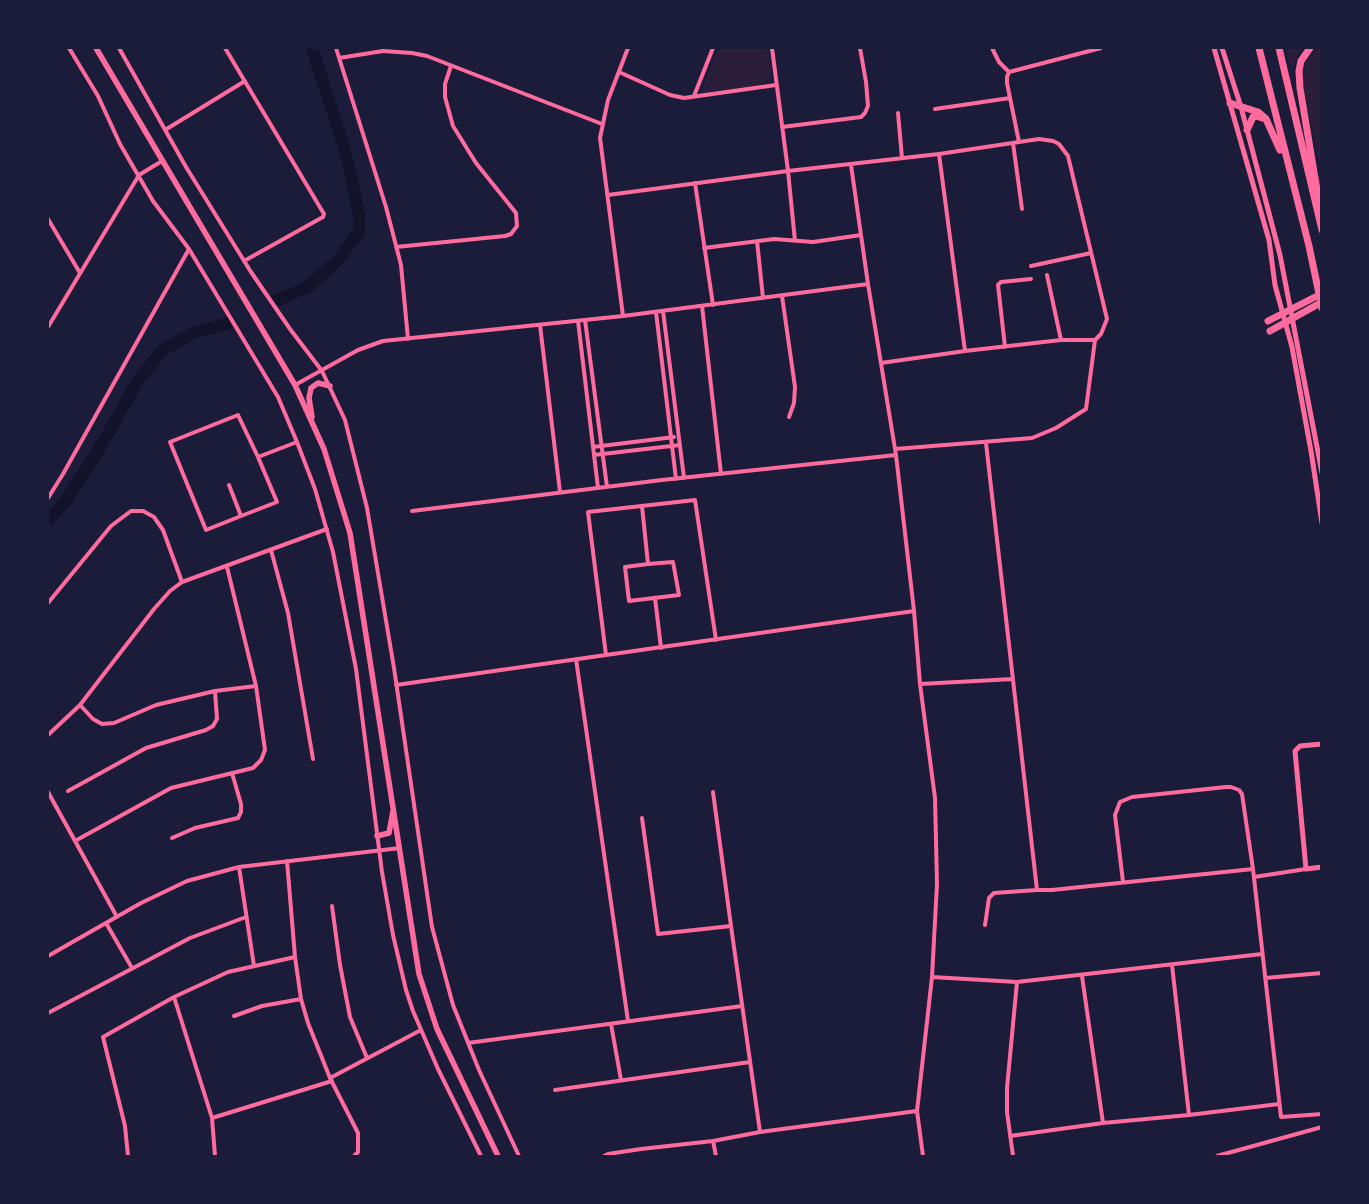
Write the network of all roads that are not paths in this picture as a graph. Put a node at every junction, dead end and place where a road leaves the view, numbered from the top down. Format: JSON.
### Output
{"nodes":[{"id":1,"x":69,"y":48,"type":"edge"},
{"id":2,"x":96,"y":48,"type":"edge"},
{"id":3,"x":119,"y":48,"type":"edge"},
{"id":4,"x":225,"y":48,"type":"edge"},
{"id":5,"x":336,"y":48,"type":"edge"},
{"id":6,"x":628,"y":48,"type":"edge"},
{"id":7,"x":714,"y":48,"type":"edge"},
{"id":8,"x":772,"y":48,"type":"edge"},
{"id":9,"x":860,"y":48,"type":"edge"},
{"id":10,"x":992,"y":48,"type":"edge"},
{"id":11,"x":1101,"y":48,"type":"edge"},
{"id":12,"x":1214,"y":48,"type":"edge"},
{"id":13,"x":1222,"y":48,"type":"edge"},
{"id":14,"x":1259,"y":48,"type":"edge"},
{"id":15,"x":1279,"y":48,"type":"edge"},
{"id":16,"x":1310,"y":48,"type":"edge"},
{"id":17,"x":339,"y":58,"type":"junction"},
{"id":18,"x":450,"y":66,"type":"junction"},
{"id":19,"x":619,"y":72,"type":"junction"},
{"id":20,"x":1009,"y":72,"type":"junction"},
{"id":21,"x":245,"y":81,"type":"junction"},
{"id":22,"x":776,"y":85,"type":"junction"},
{"id":23,"x":694,"y":96,"type":"junction"},
{"id":24,"x":1010,"y":98,"type":"junction"},
{"id":25,"x":1230,"y":103,"type":"junction"},
{"id":26,"x":1241,"y":107,"type":"junction"},
{"id":27,"x":935,"y":109,"type":"dead end"},
{"id":28,"x":898,"y":113,"type":"dead end"},
{"id":29,"x":1266,"y":119,"type":"junction"},
{"id":30,"x":602,"y":124,"type":"junction"},
{"id":31,"x":782,"y":127,"type":"junction"},
{"id":32,"x":165,"y":130,"type":"junction"},
{"id":33,"x":1247,"y":130,"type":"junction"},
{"id":34,"x":1019,"y":142,"type":"junction"},
{"id":35,"x":1013,"y":143,"type":"junction"},
{"id":36,"x":939,"y":154,"type":"junction"},
{"id":37,"x":902,"y":158,"type":"junction"},
{"id":38,"x":162,"y":161,"type":"junction"},
{"id":39,"x":851,"y":164,"type":"junction"},
{"id":40,"x":1287,"y":164,"type":"junction"},
{"id":41,"x":788,"y":171,"type":"junction"},
{"id":42,"x":139,"y":175,"type":"junction"},
{"id":43,"x":695,"y":183,"type":"junction"},
{"id":44,"x":608,"y":195,"type":"junction"},
{"id":45,"x":1022,"y":209,"type":"dead end"},
{"id":46,"x":1318,"y":217,"type":"junction"},
{"id":47,"x":48,"y":219,"type":"edge"},
{"id":48,"x":1322,"y":230,"type":"edge"},
{"id":49,"x":861,"y":235,"type":"junction"},
{"id":50,"x":757,"y":241,"type":"junction"},
{"id":51,"x":795,"y":241,"type":"junction"},
{"id":52,"x":396,"y":247,"type":"junction"},
{"id":53,"x":704,"y":248,"type":"junction"},
{"id":54,"x":189,"y":249,"type":"junction"},
{"id":55,"x":1091,"y":253,"type":"junction"},
{"id":56,"x":244,"y":261,"type":"junction"},
{"id":57,"x":1031,"y":266,"type":"dead end"},
{"id":58,"x":80,"y":273,"type":"junction"},
{"id":59,"x":1047,"y":275,"type":"dead end"},
{"id":60,"x":1030,"y":278,"type":"dead end"},
{"id":61,"x":868,"y":284,"type":"junction"},
{"id":62,"x":1322,"y":293,"type":"edge"},
{"id":63,"x":782,"y":296,"type":"junction"},
{"id":64,"x":762,"y":298,"type":"junction"},
{"id":65,"x":1322,"y":302,"type":"edge"},
{"id":66,"x":712,"y":305,"type":"junction"},
{"id":67,"x":702,"y":306,"type":"junction"},
{"id":68,"x":1322,"y":308,"type":"edge"},
{"id":69,"x":663,"y":311,"type":"junction"},
{"id":70,"x":656,"y":312,"type":"junction"},
{"id":71,"x":623,"y":316,"type":"junction"},
{"id":72,"x":585,"y":320,"type":"junction"},
{"id":73,"x":578,"y":321,"type":"junction"},
{"id":74,"x":1268,"y":321,"type":"dead end"},
{"id":75,"x":540,"y":325,"type":"junction"},
{"id":76,"x":48,"y":327,"type":"edge"},
{"id":77,"x":1270,"y":331,"type":"dead end"},
{"id":78,"x":408,"y":339,"type":"junction"},
{"id":79,"x":1061,"y":340,"type":"junction"},
{"id":80,"x":1095,"y":340,"type":"junction"},
{"id":81,"x":1004,"y":347,"type":"junction"},
{"id":82,"x":965,"y":351,"type":"junction"},
{"id":83,"x":881,"y":363,"type":"junction"},
{"id":84,"x":322,"y":371,"type":"junction"},
{"id":85,"x":295,"y":385,"type":"junction"},
{"id":86,"x":330,"y":386,"type":"junction"},
{"id":87,"x":789,"y":417,"type":"dead end"},
{"id":88,"x":313,"y":424,"type":"junction"},
{"id":89,"x":679,"y":436,"type":"junction"},
{"id":90,"x":671,"y":437,"type":"junction"},
{"id":91,"x":297,"y":442,"type":"junction"},
{"id":92,"x":986,"y":442,"type":"junction"},
{"id":93,"x":680,"y":445,"type":"junction"},
{"id":94,"x":601,"y":446,"type":"junction"},
{"id":95,"x":672,"y":446,"type":"junction"},
{"id":96,"x":593,"y":447,"type":"junction"},
{"id":97,"x":895,"y":449,"type":"junction"},
{"id":98,"x":602,"y":454,"type":"junction"},
{"id":99,"x":594,"y":455,"type":"junction"},
{"id":100,"x":896,"y":455,"type":"junction"},
{"id":101,"x":258,"y":457,"type":"junction"},
{"id":102,"x":1322,"y":473,"type":"edge"},
{"id":103,"x":721,"y":474,"type":"junction"},
{"id":104,"x":684,"y":478,"type":"junction"},
{"id":105,"x":676,"y":479,"type":"junction"},
{"id":106,"x":229,"y":484,"type":"dead end"},
{"id":107,"x":607,"y":487,"type":"junction"},
{"id":108,"x":598,"y":488,"type":"junction"},
{"id":109,"x":560,"y":492,"type":"junction"},
{"id":110,"x":48,"y":498,"type":"edge"},
{"id":111,"x":642,"y":506,"type":"junction"},
{"id":112,"x":412,"y":511,"type":"dead end"},
{"id":113,"x":241,"y":516,"type":"junction"},
{"id":114,"x":1322,"y":523,"type":"edge"},
{"id":115,"x":328,"y":529,"type":"junction"},
{"id":116,"x":271,"y":550,"type":"junction"},
{"id":117,"x":648,"y":564,"type":"junction"},
{"id":118,"x":227,"y":566,"type":"junction"},
{"id":119,"x":182,"y":582,"type":"junction"},
{"id":120,"x":655,"y":598,"type":"junction"},
{"id":121,"x":48,"y":603,"type":"edge"},
{"id":122,"x":914,"y":611,"type":"junction"},
{"id":123,"x":716,"y":640,"type":"junction"},
{"id":124,"x":661,"y":648,"type":"junction"},
{"id":125,"x":606,"y":655,"type":"junction"},
{"id":126,"x":576,"y":660,"type":"junction"},
{"id":127,"x":1013,"y":679,"type":"junction"},
{"id":128,"x":920,"y":684,"type":"junction"},
{"id":129,"x":396,"y":685,"type":"junction"},
{"id":130,"x":256,"y":686,"type":"junction"},
{"id":131,"x":215,"y":690,"type":"junction"},
{"id":132,"x":80,"y":705,"type":"junction"},
{"id":133,"x":48,"y":735,"type":"edge"},
{"id":134,"x":1322,"y":744,"type":"edge"},
{"id":135,"x":313,"y":759,"type":"dead end"},
{"id":136,"x":232,"y":773,"type":"junction"},
{"id":137,"x":68,"y":790,"type":"dead end"},
{"id":138,"x":48,"y":792,"type":"edge"},
{"id":139,"x":713,"y":792,"type":"dead end"},
{"id":140,"x":394,"y":809,"type":"junction"},
{"id":141,"x":642,"y":818,"type":"dead end"},
{"id":142,"x":377,"y":836,"type":"junction"},
{"id":143,"x":172,"y":838,"type":"dead end"},
{"id":144,"x":75,"y":841,"type":"junction"},
{"id":145,"x":400,"y":848,"type":"junction"},
{"id":146,"x":379,"y":851,"type":"junction"},
{"id":147,"x":287,"y":861,"type":"junction"},
{"id":148,"x":239,"y":867,"type":"junction"},
{"id":149,"x":1322,"y":867,"type":"edge"},
{"id":150,"x":1253,"y":868,"type":"junction"},
{"id":151,"x":1306,"y":869,"type":"junction"},
{"id":152,"x":1254,"y":877,"type":"junction"},
{"id":153,"x":1124,"y":882,"type":"junction"},
{"id":154,"x":1037,"y":890,"type":"junction"},
{"id":155,"x":332,"y":906,"type":"dead end"},
{"id":156,"x":117,"y":917,"type":"junction"},
{"id":157,"x":246,"y":917,"type":"junction"},
{"id":158,"x":106,"y":923,"type":"junction"},
{"id":159,"x":985,"y":925,"type":"dead end"},
{"id":160,"x":731,"y":926,"type":"junction"},
{"id":161,"x":1262,"y":954,"type":"junction"},
{"id":162,"x":48,"y":956,"type":"edge"},
{"id":163,"x":295,"y":957,"type":"junction"},
{"id":164,"x":1172,"y":965,"type":"junction"},
{"id":165,"x":254,"y":966,"type":"junction"},
{"id":166,"x":132,"y":968,"type":"junction"},
{"id":167,"x":1322,"y":973,"type":"edge"},
{"id":168,"x":1082,"y":976,"type":"junction"},
{"id":169,"x":932,"y":977,"type":"junction"},
{"id":170,"x":1265,"y":978,"type":"junction"},
{"id":171,"x":1017,"y":982,"type":"junction"},
{"id":172,"x":174,"y":997,"type":"junction"},
{"id":173,"x":301,"y":999,"type":"junction"},
{"id":174,"x":742,"y":1006,"type":"junction"},
{"id":175,"x":48,"y":1013,"type":"edge"},
{"id":176,"x":234,"y":1016,"type":"dead end"},
{"id":177,"x":628,"y":1021,"type":"junction"},
{"id":178,"x":612,"y":1024,"type":"junction"},
{"id":179,"x":421,"y":1030,"type":"junction"},
{"id":180,"x":468,"y":1043,"type":"junction"},
{"id":181,"x":367,"y":1058,"type":"junction"},
{"id":182,"x":750,"y":1062,"type":"junction"},
{"id":183,"x":331,"y":1079,"type":"junction"},
{"id":184,"x":621,"y":1080,"type":"junction"},
{"id":185,"x":555,"y":1090,"type":"dead end"},
{"id":186,"x":1279,"y":1104,"type":"junction"},
{"id":187,"x":917,"y":1111,"type":"junction"},
{"id":188,"x":1322,"y":1114,"type":"edge"},
{"id":189,"x":1189,"y":1115,"type":"junction"},
{"id":190,"x":212,"y":1118,"type":"junction"},
{"id":191,"x":1102,"y":1123,"type":"junction"},
{"id":192,"x":1322,"y":1127,"type":"edge"},
{"id":193,"x":760,"y":1132,"type":"junction"},
{"id":194,"x":1010,"y":1136,"type":"junction"},
{"id":195,"x":714,"y":1141,"type":"junction"},
{"id":196,"x":128,"y":1156,"type":"edge"},
{"id":197,"x":215,"y":1156,"type":"edge"},
{"id":198,"x":354,"y":1156,"type":"edge"},
{"id":199,"x":481,"y":1156,"type":"edge"},
{"id":200,"x":498,"y":1156,"type":"edge"},
{"id":201,"x":519,"y":1156,"type":"edge"},
{"id":202,"x":604,"y":1156,"type":"edge"},
{"id":203,"x":716,"y":1156,"type":"edge"},
{"id":204,"x":922,"y":1156,"type":"edge"},
{"id":205,"x":1013,"y":1156,"type":"edge"},
{"id":206,"x":1217,"y":1156,"type":"edge"}],
"edges":[{"from":1,"to":42,"type":"street"},
{"from":2,"to":38,"type":"main road"},
{"from":3,"to":32,"type":"street"},
{"from":4,"to":21,"type":"street"},
{"from":5,"to":17,"type":"street"},
{"from":6,"to":19,"type":"street"},
{"from":7,"to":23,"type":"street"},
{"from":8,"to":22,"type":"street"},
{"from":9,"to":31,"type":"street"},
{"from":10,"to":20,"type":"street"},
{"from":11,"to":20,"type":"street"},
{"from":12,"to":25,"type":"street"},
{"from":13,"to":26,"type":"street"},
{"from":14,"to":40,"type":"highway"},
{"from":15,"to":46,"type":"highway"},
{"from":16,"to":46,"type":"highway"},
{"from":17,"to":18,"type":"street"},
{"from":17,"to":52,"type":"street"},
{"from":18,"to":30,"type":"street"},
{"from":18,"to":52,"type":"street"},
{"from":19,"to":23,"type":"street"},
{"from":19,"to":30,"type":"street"},
{"from":20,"to":24,"type":"street"},
{"from":21,"to":32,"type":"street"},
{"from":21,"to":56,"type":"street"},
{"from":22,"to":23,"type":"street"},
{"from":22,"to":31,"type":"street"},
{"from":24,"to":27,"type":"street"},
{"from":24,"to":34,"type":"street"},
{"from":25,"to":26,"type":"highway"},
{"from":25,"to":114,"type":"street"},
{"from":26,"to":29,"type":"highway"},
{"from":26,"to":33,"type":"street"},
{"from":28,"to":37,"type":"street"},
{"from":29,"to":33,"type":"highway"},
{"from":29,"to":40,"type":"highway"},
{"from":30,"to":44,"type":"street"},
{"from":31,"to":41,"type":"street"},
{"from":32,"to":56,"type":"street"},
{"from":33,"to":102,"type":"street"},
{"from":34,"to":35,"type":"street"},
{"from":34,"to":55,"type":"street"},
{"from":35,"to":36,"type":"street"},
{"from":35,"to":45,"type":"street"},
{"from":36,"to":37,"type":"street"},
{"from":36,"to":82,"type":"street"},
{"from":37,"to":39,"type":"street"},
{"from":38,"to":42,"type":"street"},
{"from":38,"to":85,"type":"main road"},
{"from":39,"to":41,"type":"street"},
{"from":39,"to":49,"type":"street"},
{"from":40,"to":68,"type":"highway"},
{"from":41,"to":43,"type":"street"},
{"from":41,"to":51,"type":"street"},
{"from":42,"to":54,"type":"street"},
{"from":42,"to":58,"type":"street"},
{"from":43,"to":44,"type":"street"},
{"from":43,"to":53,"type":"street"},
{"from":44,"to":71,"type":"street"},
{"from":46,"to":48,"type":"highway"},
{"from":47,"to":58,"type":"street"},
{"from":49,"to":51,"type":"street"},
{"from":49,"to":61,"type":"street"},
{"from":50,"to":51,"type":"street"},
{"from":50,"to":53,"type":"street"},
{"from":50,"to":64,"type":"street"},
{"from":52,"to":78,"type":"street"},
{"from":53,"to":66,"type":"street"},
{"from":54,"to":91,"type":"street"},
{"from":54,"to":110,"type":"street"},
{"from":55,"to":57,"type":"street"},
{"from":55,"to":80,"type":"street"},
{"from":56,"to":84,"type":"street"},
{"from":58,"to":76,"type":"street"},
{"from":59,"to":79,"type":"street"},
{"from":60,"to":81,"type":"street"},
{"from":61,"to":63,"type":"street"},
{"from":61,"to":83,"type":"street"},
{"from":62,"to":74,"type":"highway"},
{"from":63,"to":64,"type":"street"},
{"from":63,"to":87,"type":"street"},
{"from":64,"to":66,"type":"street"},
{"from":65,"to":77,"type":"highway"},
{"from":66,"to":67,"type":"street"},
{"from":67,"to":69,"type":"street"},
{"from":67,"to":103,"type":"street"},
{"from":69,"to":70,"type":"street"},
{"from":69,"to":89,"type":"street"},
{"from":70,"to":71,"type":"street"},
{"from":70,"to":90,"type":"street"},
{"from":71,"to":72,"type":"street"},
{"from":72,"to":73,"type":"street"},
{"from":72,"to":94,"type":"street"},
{"from":73,"to":75,"type":"street"},
{"from":73,"to":96,"type":"street"},
{"from":75,"to":78,"type":"street"},
{"from":75,"to":109,"type":"street"},
{"from":78,"to":84,"type":"street"},
{"from":79,"to":80,"type":"street"},
{"from":79,"to":81,"type":"street"},
{"from":80,"to":92,"type":"street"},
{"from":81,"to":82,"type":"street"},
{"from":82,"to":83,"type":"street"},
{"from":83,"to":97,"type":"street"},
{"from":84,"to":85,"type":"street"},
{"from":84,"to":86,"type":"street"},
{"from":85,"to":88,"type":"main road"},
{"from":86,"to":88,"type":"main road"},
{"from":86,"to":129,"type":"street"},
{"from":88,"to":140,"type":"main road"},
{"from":89,"to":90,"type":"street"},
{"from":89,"to":93,"type":"street"},
{"from":90,"to":94,"type":"street"},
{"from":90,"to":95,"type":"street"},
{"from":91,"to":101,"type":"street"},
{"from":91,"to":115,"type":"street"},
{"from":92,"to":97,"type":"street"},
{"from":92,"to":127,"type":"street"},
{"from":93,"to":95,"type":"street"},
{"from":93,"to":104,"type":"street"},
{"from":94,"to":96,"type":"street"},
{"from":94,"to":98,"type":"street"},
{"from":95,"to":98,"type":"street"},
{"from":95,"to":105,"type":"street"},
{"from":96,"to":99,"type":"street"},
{"from":97,"to":100,"type":"street"},
{"from":98,"to":99,"type":"street"},
{"from":98,"to":107,"type":"street"},
{"from":99,"to":108,"type":"street"},
{"from":100,"to":103,"type":"street"},
{"from":100,"to":122,"type":"street"},
{"from":101,"to":113,"type":"street"},
{"from":101,"to":113,"type":"street"},
{"from":103,"to":104,"type":"street"},
{"from":104,"to":105,"type":"street"},
{"from":105,"to":107,"type":"street"},
{"from":106,"to":113,"type":"street"},
{"from":107,"to":108,"type":"street"},
{"from":108,"to":109,"type":"street"},
{"from":109,"to":112,"type":"street"},
{"from":111,"to":117,"type":"street"},
{"from":111,"to":123,"type":"street"},
{"from":111,"to":125,"type":"street"},
{"from":115,"to":116,"type":"street"},
{"from":115,"to":142,"type":"street"},
{"from":116,"to":118,"type":"street"},
{"from":116,"to":135,"type":"street"},
{"from":117,"to":120,"type":"street"},
{"from":117,"to":120,"type":"street"},
{"from":118,"to":119,"type":"street"},
{"from":118,"to":130,"type":"street"},
{"from":119,"to":121,"type":"street"},
{"from":119,"to":132,"type":"street"},
{"from":120,"to":124,"type":"street"},
{"from":122,"to":123,"type":"street"},
{"from":122,"to":128,"type":"street"},
{"from":123,"to":124,"type":"street"},
{"from":124,"to":125,"type":"street"},
{"from":125,"to":126,"type":"street"},
{"from":126,"to":129,"type":"street"},
{"from":126,"to":177,"type":"street"},
{"from":127,"to":128,"type":"street"},
{"from":127,"to":154,"type":"street"},
{"from":128,"to":169,"type":"street"},
{"from":129,"to":180,"type":"street"},
{"from":130,"to":131,"type":"street"},
{"from":130,"to":136,"type":"street"},
{"from":131,"to":132,"type":"street"},
{"from":131,"to":137,"type":"street"},
{"from":132,"to":133,"type":"street"},
{"from":134,"to":151,"type":"street"},
{"from":136,"to":143,"type":"street"},
{"from":136,"to":144,"type":"street"},
{"from":138,"to":144,"type":"street"},
{"from":139,"to":160,"type":"street"},
{"from":140,"to":142,"type":"main road"},
{"from":140,"to":145,"type":"main road"},
{"from":141,"to":160,"type":"street"},
{"from":142,"to":146,"type":"street"},
{"from":144,"to":156,"type":"street"},
{"from":145,"to":146,"type":"street"},
{"from":145,"to":200,"type":"main road"},
{"from":146,"to":147,"type":"street"},
{"from":146,"to":179,"type":"street"},
{"from":147,"to":148,"type":"street"},
{"from":147,"to":163,"type":"street"},
{"from":148,"to":156,"type":"street"},
{"from":148,"to":157,"type":"street"},
{"from":149,"to":151,"type":"street"},
{"from":150,"to":152,"type":"street"},
{"from":150,"to":153,"type":"street"},
{"from":150,"to":153,"type":"street"},
{"from":151,"to":152,"type":"street"},
{"from":152,"to":161,"type":"street"},
{"from":153,"to":154,"type":"street"},
{"from":154,"to":159,"type":"street"},
{"from":155,"to":181,"type":"street"},
{"from":156,"to":158,"type":"street"},
{"from":157,"to":165,"type":"street"},
{"from":157,"to":166,"type":"street"},
{"from":158,"to":162,"type":"street"},
{"from":158,"to":166,"type":"street"},
{"from":160,"to":174,"type":"street"},
{"from":161,"to":164,"type":"street"},
{"from":161,"to":170,"type":"street"},
{"from":163,"to":165,"type":"street"},
{"from":163,"to":173,"type":"street"},
{"from":164,"to":168,"type":"street"},
{"from":164,"to":189,"type":"street"},
{"from":165,"to":172,"type":"street"},
{"from":166,"to":175,"type":"street"},
{"from":167,"to":170,"type":"street"},
{"from":168,"to":171,"type":"street"},
{"from":168,"to":191,"type":"street"},
{"from":169,"to":171,"type":"street"},
{"from":169,"to":187,"type":"street"},
{"from":170,"to":186,"type":"street"},
{"from":171,"to":194,"type":"street"},
{"from":172,"to":190,"type":"street"},
{"from":172,"to":196,"type":"street"},
{"from":173,"to":176,"type":"street"},
{"from":173,"to":183,"type":"street"},
{"from":174,"to":177,"type":"street"},
{"from":174,"to":182,"type":"street"},
{"from":177,"to":178,"type":"street"},
{"from":178,"to":180,"type":"street"},
{"from":178,"to":184,"type":"street"},
{"from":179,"to":181,"type":"street"},
{"from":179,"to":199,"type":"street"},
{"from":180,"to":201,"type":"street"},
{"from":181,"to":183,"type":"street"},
{"from":182,"to":184,"type":"street"},
{"from":182,"to":193,"type":"street"},
{"from":183,"to":190,"type":"street"},
{"from":183,"to":198,"type":"street"},
{"from":184,"to":185,"type":"street"},
{"from":186,"to":188,"type":"street"},
{"from":186,"to":189,"type":"street"},
{"from":187,"to":193,"type":"street"},
{"from":187,"to":204,"type":"street"},
{"from":189,"to":191,"type":"street"},
{"from":190,"to":197,"type":"street"},
{"from":191,"to":194,"type":"street"},
{"from":192,"to":206,"type":"street"},
{"from":193,"to":195,"type":"street"},
{"from":194,"to":205,"type":"street"},
{"from":195,"to":202,"type":"street"},
{"from":195,"to":203,"type":"street"}]}
